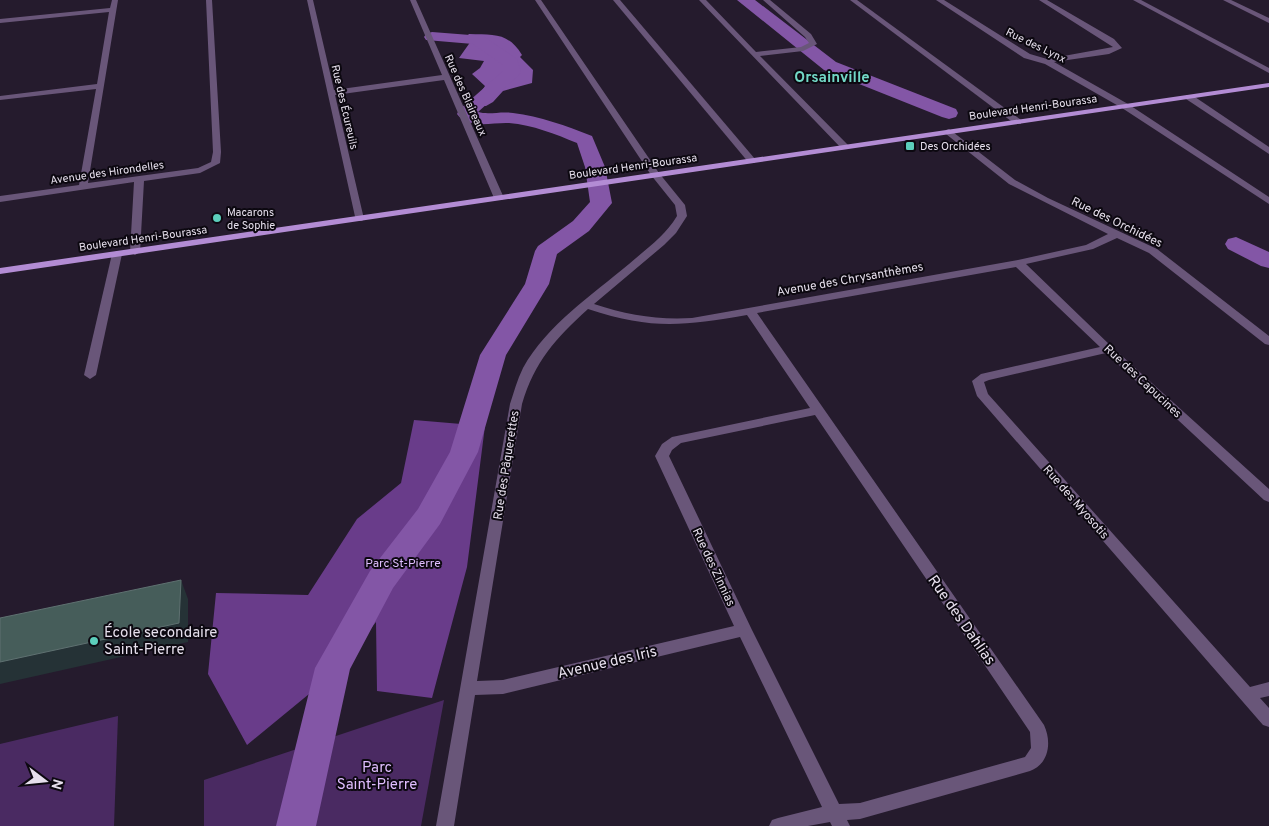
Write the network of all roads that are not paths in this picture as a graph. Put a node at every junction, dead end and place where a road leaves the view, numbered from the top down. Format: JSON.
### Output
{"nodes":[{"id":1,"x":114,"y":0,"type":"edge"},
{"id":2,"x":209,"y":0,"type":"edge"},
{"id":3,"x":310,"y":0,"type":"edge"},
{"id":4,"x":413,"y":0,"type":"edge"},
{"id":5,"x":538,"y":0,"type":"edge"},
{"id":6,"x":616,"y":0,"type":"edge"},
{"id":7,"x":702,"y":0,"type":"edge"},
{"id":8,"x":766,"y":0,"type":"edge"},
{"id":9,"x":853,"y":0,"type":"edge"},
{"id":10,"x":939,"y":0,"type":"edge"},
{"id":11,"x":1042,"y":0,"type":"edge"},
{"id":12,"x":1136,"y":0,"type":"edge"},
{"id":13,"x":1226,"y":0,"type":"edge"},
{"id":14,"x":112,"y":10,"type":"junction"},
{"id":15,"x":1,"y":21,"type":"edge"},
{"id":16,"x":1269,"y":21,"type":"edge"},
{"id":17,"x":0,"y":29,"type":"edge"},
{"id":18,"x":755,"y":54,"type":"junction"},
{"id":19,"x":1048,"y":62,"type":"junction"},
{"id":20,"x":1269,"y":71,"type":"edge"},
{"id":21,"x":446,"y":77,"type":"junction"},
{"id":22,"x":1269,"y":85,"type":"edge"},
{"id":23,"x":100,"y":86,"type":"junction"},
{"id":24,"x":331,"y":93,"type":"junction"},
{"id":25,"x":1189,"y":97,"type":"junction"},
{"id":26,"x":0,"y":98,"type":"edge"},
{"id":27,"x":1125,"y":106,"type":"junction"},
{"id":28,"x":1018,"y":122,"type":"junction"},
{"id":29,"x":949,"y":132,"type":"junction"},
{"id":30,"x":845,"y":147,"type":"junction"},
{"id":31,"x":1269,"y":151,"type":"edge"},
{"id":32,"x":752,"y":161,"type":"junction"},
{"id":33,"x":656,"y":175,"type":"junction"},
{"id":34,"x":139,"y":179,"type":"junction"},
{"id":35,"x":83,"y":187,"type":"junction"},
{"id":36,"x":499,"y":198,"type":"junction"},
{"id":37,"x":0,"y":199,"type":"edge"},
{"id":38,"x":1269,"y":200,"type":"edge"},
{"id":39,"x":358,"y":219,"type":"junction"},
{"id":40,"x":1116,"y":234,"type":"junction"},
{"id":41,"x":135,"y":252,"type":"junction"},
{"id":42,"x":117,"y":254,"type":"junction"},
{"id":43,"x":1018,"y":263,"type":"junction"},
{"id":44,"x":0,"y":271,"type":"edge"},
{"id":45,"x":587,"y":305,"type":"junction"},
{"id":46,"x":750,"y":311,"type":"junction"},
{"id":47,"x":1269,"y":342,"type":"edge"},
{"id":48,"x":1108,"y":349,"type":"junction"},
{"id":49,"x":90,"y":375,"type":"dead end"},
{"id":50,"x":817,"y":411,"type":"junction"},
{"id":51,"x":1269,"y":498,"type":"edge"},
{"id":52,"x":744,"y":630,"type":"junction"},
{"id":53,"x":469,"y":688,"type":"junction"},
{"id":54,"x":1269,"y":689,"type":"edge"},
{"id":55,"x":1246,"y":695,"type":"junction"},
{"id":56,"x":1269,"y":720,"type":"edge"},
{"id":57,"x":837,"y":819,"type":"edge"},
{"id":58,"x":445,"y":826,"type":"edge"},
{"id":59,"x":778,"y":826,"type":"edge"}],
"edges":[{"from":1,"to":14,"type":"street"},
{"from":2,"to":34,"type":"street","name":"Avenue des Hirondelles"},
{"from":3,"to":24,"type":"street","name":"Rue des Écureuils"},
{"from":4,"to":21,"type":"street","name":"Rue des Blaireaux"},
{"from":5,"to":33,"type":"street","name":"Rue des Pâquerettes"},
{"from":6,"to":32,"type":"street"},
{"from":7,"to":18,"type":"street"},
{"from":8,"to":18,"type":"street"},
{"from":9,"to":28,"type":"street"},
{"from":10,"to":19,"type":"street","name":"Rue des Lynx"},
{"from":11,"to":19,"type":"street"},
{"from":12,"to":20,"type":"street"},
{"from":13,"to":16,"type":"street"},
{"from":14,"to":15,"type":"street"},
{"from":14,"to":23,"type":"street"},
{"from":15,"to":17,"type":"street"},
{"from":18,"to":30,"type":"street"},
{"from":19,"to":27,"type":"street","name":"Rue des Lynx"},
{"from":21,"to":24,"type":"street"},
{"from":21,"to":36,"type":"street","name":"Rue des Blaireaux"},
{"from":22,"to":25,"type":"main road","name":"Boulevard Henri-Bourassa"},
{"from":23,"to":26,"type":"street"},
{"from":23,"to":35,"type":"street"},
{"from":24,"to":39,"type":"street","name":"Rue des Écureuils"},
{"from":25,"to":27,"type":"main road","name":"Boulevard Henri-Bourassa"},
{"from":25,"to":31,"type":"street"},
{"from":27,"to":28,"type":"main road","name":"Boulevard Henri-Bourassa"},
{"from":27,"to":38,"type":"street","name":"Rue des Lynx"},
{"from":28,"to":29,"type":"main road","name":"Boulevard Henri-Bourassa"},
{"from":29,"to":30,"type":"main road","name":"Boulevard Henri-Bourassa"},
{"from":29,"to":40,"type":"street","name":"Rue des Orchidées"},
{"from":30,"to":32,"type":"main road","name":"Boulevard Henri-Bourassa"},
{"from":32,"to":33,"type":"main road","name":"Boulevard Henri-Bourassa"},
{"from":33,"to":36,"type":"main road","name":"Boulevard Henri-Bourassa"},
{"from":33,"to":45,"type":"street","name":"Rue des Pâquerettes"},
{"from":34,"to":35,"type":"street","name":"Avenue des Hirondelles"},
{"from":34,"to":41,"type":"street"},
{"from":35,"to":37,"type":"street","name":"Avenue des Hirondelles"},
{"from":36,"to":39,"type":"main road","name":"Boulevard Henri-Bourassa"},
{"from":39,"to":41,"type":"main road","name":"Boulevard Henri-Bourassa"},
{"from":40,"to":43,"type":"street","name":"Avenue des Chrysanthèmes"},
{"from":40,"to":47,"type":"street","name":"Rue des Orchidées"},
{"from":41,"to":42,"type":"main road","name":"Boulevard Henri-Bourassa"},
{"from":42,"to":44,"type":"main road","name":"Boulevard Henri-Bourassa"},
{"from":42,"to":49,"type":"street"},
{"from":43,"to":46,"type":"street","name":"Avenue des Chrysanthèmes"},
{"from":43,"to":48,"type":"street","name":"Rue des Capucines"},
{"from":45,"to":46,"type":"street","name":"Avenue des Chrysanthèmes"},
{"from":45,"to":53,"type":"street","name":"Rue des Pâquerettes"},
{"from":46,"to":50,"type":"street","name":"Rue des Dahlias"},
{"from":48,"to":51,"type":"street","name":"Rue des Capucines"},
{"from":48,"to":55,"type":"street","name":"Rue des Myosotis"},
{"from":50,"to":52,"type":"street","name":"Rue des Zinnias"},
{"from":50,"to":57,"type":"street","name":"Rue des Dahlias"},
{"from":52,"to":53,"type":"street","name":"Avenue des Iris"},
{"from":52,"to":57,"type":"street","name":"Rue des Zinnias"},
{"from":53,"to":58,"type":"street","name":"Rue des Pâquerettes"},
{"from":54,"to":55,"type":"street"},
{"from":55,"to":56,"type":"street","name":"Rue des Myosotis"},
{"from":57,"to":59,"type":"street","name":"Rue des Dahlias"}]}
